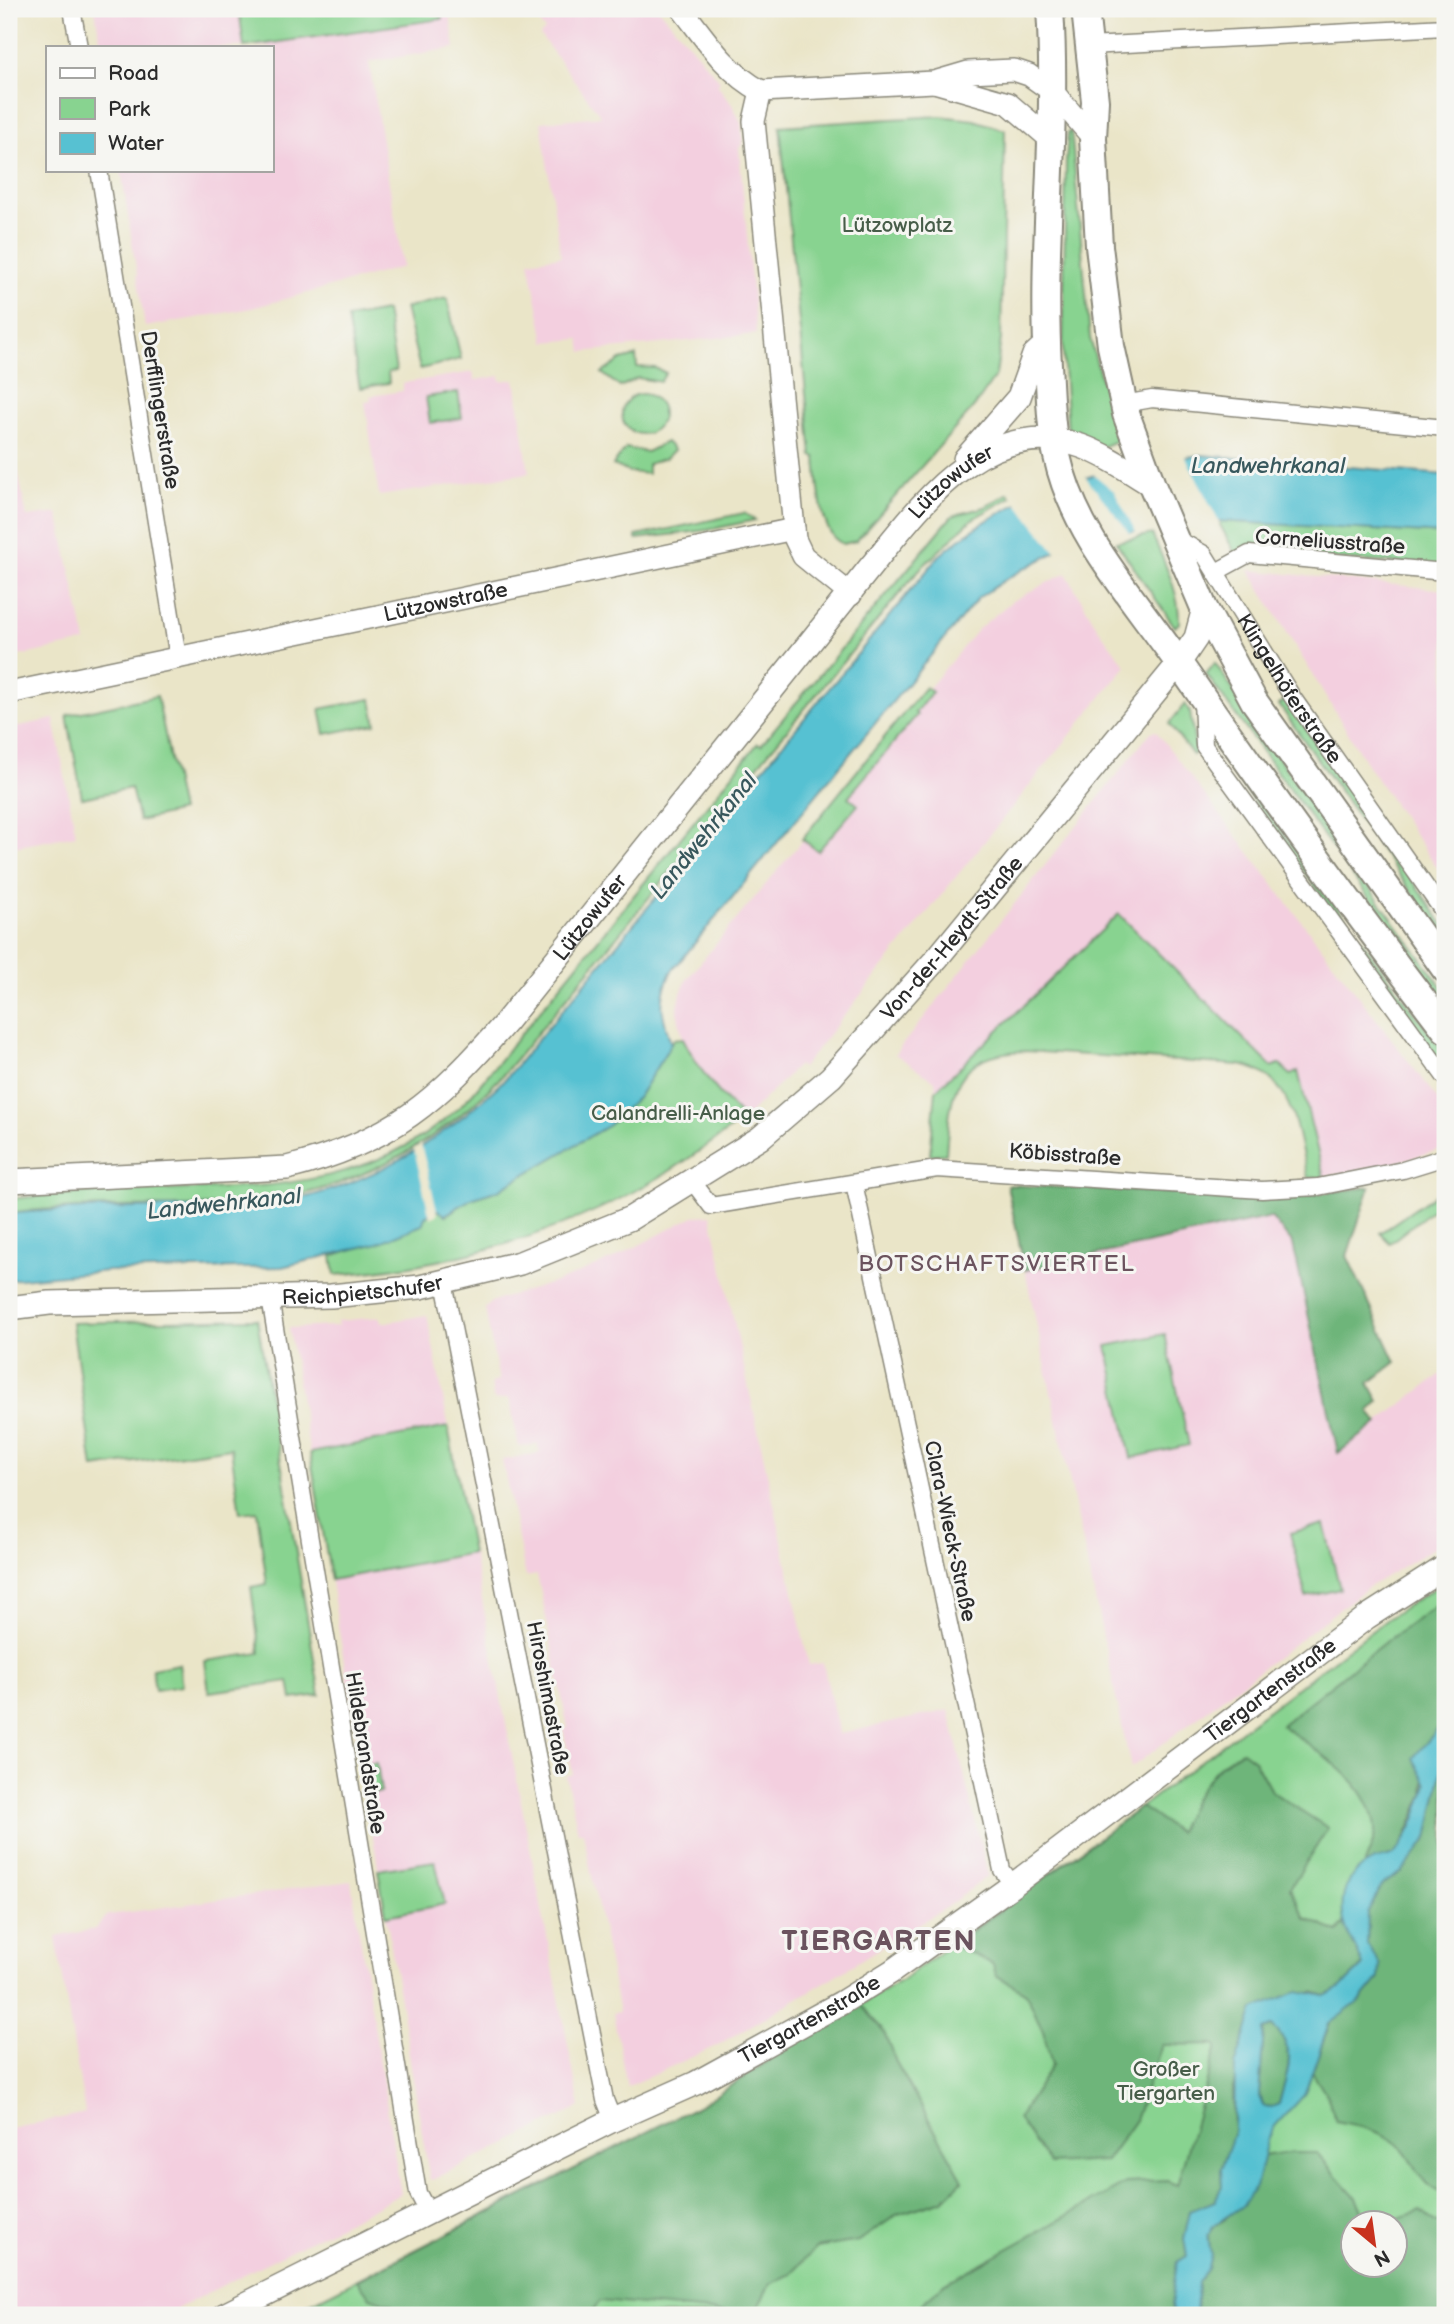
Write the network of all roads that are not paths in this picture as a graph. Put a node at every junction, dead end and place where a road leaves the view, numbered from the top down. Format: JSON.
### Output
{"nodes":[{"id":1,"x":72,"y":9,"type":"edge"},
{"id":2,"x":682,"y":9,"type":"edge"},
{"id":3,"x":1050,"y":9,"type":"edge"},
{"id":4,"x":1085,"y":9,"type":"edge"},
{"id":5,"x":1445,"y":27,"type":"edge"},
{"id":6,"x":79,"y":46,"type":"edge"},
{"id":7,"x":1089,"y":46,"type":"junction"},
{"id":8,"x":934,"y":82,"type":"junction"},
{"id":9,"x":761,"y":91,"type":"junction"},
{"id":10,"x":1052,"y":92,"type":"junction"},
{"id":11,"x":1093,"y":138,"type":"junction"},
{"id":12,"x":1050,"y":139,"type":"junction"},
{"id":13,"x":99,"y":172,"type":"edge"},
{"id":14,"x":1047,"y":343,"type":"junction"},
{"id":15,"x":1124,"y":404,"type":"junction"},
{"id":16,"x":1445,"y":428,"type":"edge"},
{"id":17,"x":1054,"y":441,"type":"junction"},
{"id":18,"x":951,"y":474,"type":"junction"},
{"id":19,"x":1152,"y":485,"type":"junction"},
{"id":20,"x":794,"y":529,"type":"junction"},
{"id":21,"x":1171,"y":534,"type":"junction"},
{"id":22,"x":1216,"y":572,"type":"junction"},
{"id":23,"x":1445,"y":572,"type":"edge"},
{"id":24,"x":851,"y":594,"type":"junction"},
{"id":25,"x":1204,"y":608,"type":"junction"},
{"id":26,"x":178,"y":658,"type":"junction"},
{"id":27,"x":1179,"y":663,"type":"junction"},
{"id":28,"x":9,"y":694,"type":"edge"},
{"id":29,"x":1202,"y":697,"type":"junction"},
{"id":30,"x":1445,"y":914,"type":"edge"},
{"id":31,"x":1445,"y":970,"type":"edge"},
{"id":32,"x":1445,"y":1029,"type":"edge"},
{"id":33,"x":1445,"y":1077,"type":"edge"},
{"id":34,"x":1445,"y":1157,"type":"edge"},
{"id":35,"x":9,"y":1181,"type":"edge"},
{"id":36,"x":693,"y":1182,"type":"junction"},
{"id":37,"x":854,"y":1183,"type":"junction"},
{"id":38,"x":444,"y":1282,"type":"junction"},
{"id":39,"x":270,"y":1298,"type":"junction"},
{"id":40,"x":9,"y":1308,"type":"edge"},
{"id":41,"x":1445,"y":1567,"type":"edge"},
{"id":42,"x":1013,"y":1885,"type":"junction"},
{"id":43,"x":614,"y":2120,"type":"junction"},
{"id":44,"x":428,"y":2212,"type":"junction"},
{"id":45,"x":224,"y":2315,"type":"edge"}],
"edges":[{"from":1,"to":6,"type":"street"},
{"from":2,"to":9,"type":"street"},
{"from":3,"to":10,"type":"main road"},
{"from":4,"to":7,"type":"main road"},
{"from":5,"to":7,"type":"street"},
{"from":7,"to":11,"type":"main road"},
{"from":8,"to":9,"type":"street"},
{"from":8,"to":10,"type":"street"},
{"from":8,"to":12,"type":"street"},
{"from":9,"to":20,"type":"street"},
{"from":10,"to":11,"type":"street"},
{"from":10,"to":12,"type":"main road"},
{"from":11,"to":15,"type":"main road"},
{"from":12,"to":14,"type":"main road"},
{"from":13,"to":26,"type":"street","name":"Derfflingerstraße"},
{"from":14,"to":17,"type":"main road"},
{"from":14,"to":18,"type":"main road"},
{"from":15,"to":16,"type":"street"},
{"from":15,"to":19,"type":"main road"},
{"from":17,"to":18,"type":"main road","name":"Lützowufer"},
{"from":17,"to":19,"type":"main road","name":"Lützowufer"},
{"from":17,"to":27,"type":"main road"},
{"from":18,"to":24,"type":"main road","name":"Lützowufer"},
{"from":19,"to":21,"type":"main road"},
{"from":20,"to":24,"type":"street"},
{"from":20,"to":26,"type":"street","name":"Lützowstraße"},
{"from":21,"to":22,"type":"street","name":"Klingelhöferstraße"},
{"from":21,"to":25,"type":"main road","name":"Klingelhöferstraße"},
{"from":22,"to":23,"type":"street","name":"Corneliusstraße"},
{"from":22,"to":30,"type":"street","name":"Klingelhöferstraße"},
{"from":24,"to":35,"type":"main road","name":"Lützowufer"},
{"from":25,"to":27,"type":"main road","name":"Klingelhöferstraße"},
{"from":25,"to":31,"type":"main road","name":"Klingelhöferstraße"},
{"from":26,"to":28,"type":"street","name":"Lützowstraße"},
{"from":27,"to":29,"type":"main road"},
{"from":27,"to":36,"type":"main road","name":"Von-der-Heydt-Straße"},
{"from":29,"to":32,"type":"main road"},
{"from":29,"to":33,"type":"street"},
{"from":34,"to":37,"type":"street","name":"Köbisstraße"},
{"from":36,"to":37,"type":"street","name":"Köbisstraße"},
{"from":36,"to":38,"type":"main road","name":"Reichpietschufer"},
{"from":37,"to":42,"type":"street","name":"Clara-Wieck-Straße"},
{"from":38,"to":39,"type":"main road","name":"Reichpietschufer"},
{"from":38,"to":43,"type":"street","name":"Hiroshimastraße"},
{"from":39,"to":40,"type":"main road","name":"Reichpietschufer"},
{"from":39,"to":44,"type":"street","name":"Hildebrandstraße"},
{"from":41,"to":42,"type":"main road","name":"Tiergartenstraße"},
{"from":42,"to":43,"type":"main road","name":"Tiergartenstraße"},
{"from":43,"to":44,"type":"main road","name":"Tiergartenstraße"},
{"from":44,"to":45,"type":"main road","name":"Tiergartenstraße"}]}
